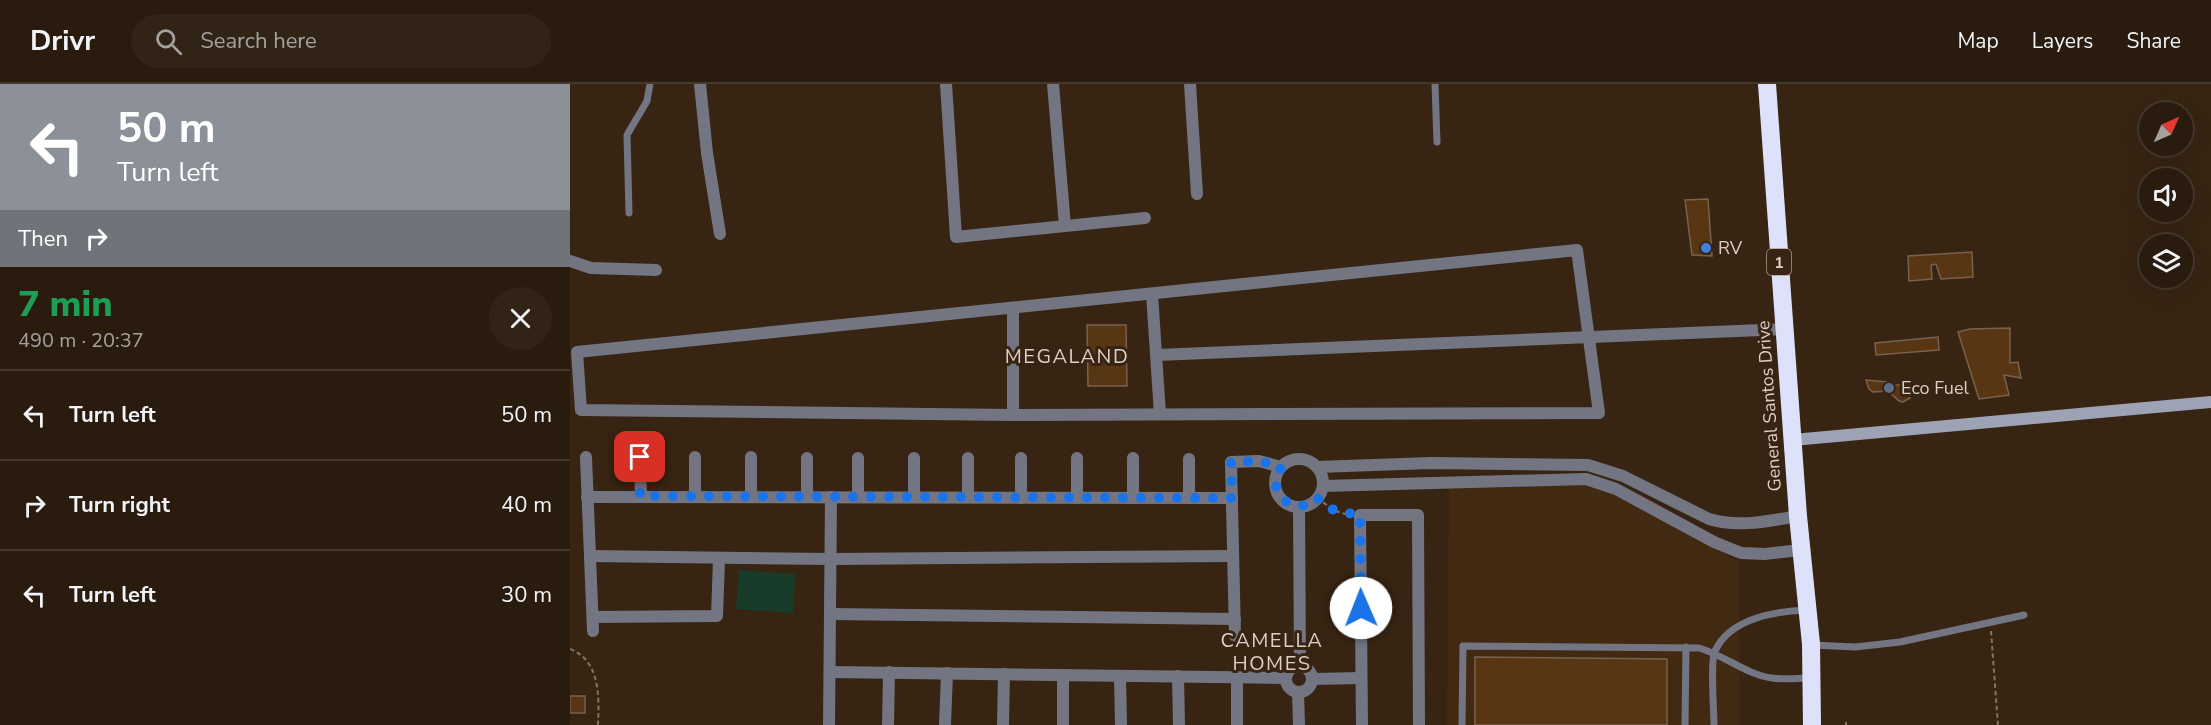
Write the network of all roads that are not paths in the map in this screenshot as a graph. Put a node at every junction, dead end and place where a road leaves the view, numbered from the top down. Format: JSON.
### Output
{"nodes":[{"id":1,"x":650,"y":84,"type":"edge"},
{"id":2,"x":700,"y":84,"type":"edge"},
{"id":3,"x":946,"y":84,"type":"edge"},
{"id":4,"x":1053,"y":84,"type":"edge"},
{"id":5,"x":1190,"y":84,"type":"edge"},
{"id":6,"x":1435,"y":84,"type":"edge"},
{"id":7,"x":1767,"y":84,"type":"edge"},
{"id":8,"x":1437,"y":142,"type":"dead end"},
{"id":9,"x":1197,"y":194,"type":"dead end"},
{"id":10,"x":629,"y":213,"type":"dead end"},
{"id":11,"x":1145,"y":218,"type":"dead end"},
{"id":12,"x":1065,"y":226,"type":"junction"},
{"id":13,"x":720,"y":234,"type":"dead end"},
{"id":14,"x":570,"y":261,"type":"edge"},
{"id":15,"x":656,"y":270,"type":"dead end"},
{"id":16,"x":1152,"y":294,"type":"junction"},
{"id":17,"x":1013,"y":308,"type":"junction"},
{"id":18,"x":1784,"y":329,"type":"junction"},
{"id":19,"x":1589,"y":337,"type":"junction"},
{"id":20,"x":1157,"y":355,"type":"junction"},
{"id":21,"x":2211,"y":402,"type":"edge"},
{"id":22,"x":1160,"y":414,"type":"junction"},
{"id":23,"x":1013,"y":415,"type":"junction"},
{"id":24,"x":1793,"y":440,"type":"junction"},
{"id":25,"x":586,"y":457,"type":"dead end"},
{"id":26,"x":640,"y":457,"type":"dead end"},
{"id":27,"x":695,"y":457,"type":"dead end"},
{"id":28,"x":751,"y":457,"type":"dead end"},
{"id":29,"x":807,"y":458,"type":"dead end"},
{"id":30,"x":858,"y":458,"type":"dead end"},
{"id":31,"x":914,"y":458,"type":"dead end"},
{"id":32,"x":968,"y":458,"type":"dead end"},
{"id":33,"x":1021,"y":458,"type":"dead end"},
{"id":34,"x":1077,"y":458,"type":"dead end"},
{"id":35,"x":1133,"y":459,"type":"dead end"},
{"id":36,"x":1189,"y":459,"type":"dead end"},
{"id":37,"x":1281,"y":467,"type":"junction"},
{"id":38,"x":1317,"y":467,"type":"junction"},
{"id":39,"x":1323,"y":486,"type":"junction"},
{"id":40,"x":588,"y":496,"type":"junction"},
{"id":41,"x":640,"y":496,"type":"junction"},
{"id":42,"x":695,"y":497,"type":"junction"},
{"id":43,"x":751,"y":497,"type":"junction"},
{"id":44,"x":807,"y":497,"type":"junction"},
{"id":45,"x":831,"y":497,"type":"junction"},
{"id":46,"x":858,"y":497,"type":"junction"},
{"id":47,"x":914,"y":497,"type":"junction"},
{"id":48,"x":968,"y":497,"type":"junction"},
{"id":49,"x":1021,"y":498,"type":"junction"},
{"id":50,"x":1077,"y":498,"type":"junction"},
{"id":51,"x":1133,"y":498,"type":"junction"},
{"id":52,"x":1189,"y":498,"type":"junction"},
{"id":53,"x":1232,"y":498,"type":"junction"},
{"id":54,"x":1299,"y":507,"type":"junction"},
{"id":55,"x":1798,"y":516,"type":"junction"},
{"id":56,"x":1801,"y":550,"type":"junction"},
{"id":57,"x":590,"y":556,"type":"junction"},
{"id":58,"x":1233,"y":556,"type":"junction"},
{"id":59,"x":719,"y":559,"type":"junction"},
{"id":60,"x":831,"y":559,"type":"junction"},
{"id":61,"x":1807,"y":610,"type":"junction"},
{"id":62,"x":830,"y":614,"type":"junction"},
{"id":63,"x":2024,"y":615,"type":"dead end"},
{"id":64,"x":593,"y":617,"type":"junction"},
{"id":65,"x":1235,"y":619,"type":"junction"},
{"id":66,"x":593,"y":631,"type":"dead end"},
{"id":67,"x":1235,"y":636,"type":"dead end"},
{"id":68,"x":1811,"y":644,"type":"junction"},
{"id":69,"x":1686,"y":647,"type":"junction"},
{"id":70,"x":1714,"y":652,"type":"junction"},
{"id":71,"x":1300,"y":666,"type":"junction"},
{"id":72,"x":830,"y":672,"type":"junction"},
{"id":73,"x":889,"y":672,"type":"junction"},
{"id":74,"x":947,"y":673,"type":"junction"},
{"id":75,"x":1004,"y":674,"type":"junction"},
{"id":76,"x":1063,"y":675,"type":"junction"},
{"id":77,"x":1120,"y":676,"type":"junction"},
{"id":78,"x":1178,"y":676,"type":"junction"},
{"id":79,"x":1237,"y":677,"type":"junction"},
{"id":80,"x":1286,"y":678,"type":"junction"},
{"id":81,"x":1361,"y":678,"type":"junction"},
{"id":82,"x":1813,"y":678,"type":"junction"},
{"id":83,"x":1312,"y":680,"type":"junction"},
{"id":84,"x":1298,"y":692,"type":"junction"},
{"id":85,"x":829,"y":725,"type":"edge"},
{"id":86,"x":888,"y":725,"type":"edge"},
{"id":87,"x":945,"y":725,"type":"edge"},
{"id":88,"x":1003,"y":725,"type":"edge"},
{"id":89,"x":1063,"y":725,"type":"edge"},
{"id":90,"x":1121,"y":725,"type":"edge"},
{"id":91,"x":1179,"y":725,"type":"edge"},
{"id":92,"x":1237,"y":725,"type":"edge"},
{"id":93,"x":1299,"y":725,"type":"edge"},
{"id":94,"x":1362,"y":725,"type":"edge"},
{"id":95,"x":1419,"y":725,"type":"edge"},
{"id":96,"x":1462,"y":725,"type":"edge"},
{"id":97,"x":1685,"y":725,"type":"edge"},
{"id":98,"x":1714,"y":725,"type":"edge"},
{"id":99,"x":1812,"y":725,"type":"edge"}],
"edges":[{"from":1,"to":10,"type":"lane"},
{"from":2,"to":13,"type":"street"},
{"from":3,"to":12,"type":"street"},
{"from":4,"to":12,"type":"street"},
{"from":5,"to":9,"type":"street"},
{"from":6,"to":8,"type":"lane"},
{"from":7,"to":18,"type":"highway","name":"General Santos Drive","number":"1"},
{"from":11,"to":12,"type":"street"},
{"from":14,"to":15,"type":"street"},
{"from":16,"to":17,"type":"street"},
{"from":16,"to":19,"type":"street"},
{"from":16,"to":20,"type":"street"},
{"from":17,"to":23,"type":"street"},
{"from":17,"to":23,"type":"street"},
{"from":18,"to":19,"type":"street"},
{"from":18,"to":24,"type":"highway","name":"General Santos Drive","number":"1"},
{"from":19,"to":20,"type":"street"},
{"from":19,"to":22,"type":"street"},
{"from":20,"to":22,"type":"street"},
{"from":21,"to":24,"type":"main road"},
{"from":22,"to":23,"type":"street"},
{"from":24,"to":55,"type":"highway","name":"General Santos Drive","number":"1"},
{"from":25,"to":40,"type":"street"},
{"from":26,"to":41,"type":"street"},
{"from":27,"to":42,"type":"street"},
{"from":28,"to":43,"type":"street"},
{"from":29,"to":44,"type":"street"},
{"from":30,"to":46,"type":"street"},
{"from":31,"to":47,"type":"street"},
{"from":32,"to":48,"type":"street"},
{"from":33,"to":49,"type":"street"},
{"from":34,"to":50,"type":"street"},
{"from":35,"to":51,"type":"street"},
{"from":36,"to":52,"type":"street"},
{"from":37,"to":38,"type":"street"},
{"from":37,"to":53,"type":"street"},
{"from":37,"to":54,"type":"street"},
{"from":38,"to":39,"type":"street"},
{"from":38,"to":55,"type":"street"},
{"from":39,"to":54,"type":"street"},
{"from":39,"to":56,"type":"street"},
{"from":40,"to":41,"type":"street"},
{"from":40,"to":57,"type":"street"},
{"from":41,"to":42,"type":"street"},
{"from":42,"to":43,"type":"street"},
{"from":43,"to":44,"type":"street"},
{"from":44,"to":45,"type":"street"},
{"from":45,"to":46,"type":"street"},
{"from":45,"to":60,"type":"street"},
{"from":46,"to":47,"type":"street"},
{"from":47,"to":48,"type":"street"},
{"from":48,"to":49,"type":"street"},
{"from":49,"to":50,"type":"street"},
{"from":50,"to":51,"type":"street"},
{"from":51,"to":52,"type":"street"},
{"from":52,"to":53,"type":"street"},
{"from":53,"to":58,"type":"street"},
{"from":54,"to":71,"type":"street"},
{"from":55,"to":56,"type":"highway","name":"General Santos Drive","number":"1"},
{"from":56,"to":61,"type":"highway","name":"General Santos Drive","number":"1"},
{"from":57,"to":59,"type":"street"},
{"from":57,"to":64,"type":"street"},
{"from":58,"to":60,"type":"street"},
{"from":58,"to":65,"type":"street"},
{"from":59,"to":60,"type":"street"},
{"from":59,"to":64,"type":"street"},
{"from":60,"to":62,"type":"street"},
{"from":61,"to":68,"type":"highway","name":"General Santos Drive","number":"1"},
{"from":61,"to":70,"type":"lane"},
{"from":62,"to":65,"type":"street"},
{"from":62,"to":72,"type":"street"},
{"from":63,"to":68,"type":"lane"},
{"from":64,"to":66,"type":"street"},
{"from":65,"to":67,"type":"street"},
{"from":68,"to":82,"type":"highway","name":"General Santos Drive","number":"1"},
{"from":69,"to":70,"type":"lane"},
{"from":69,"to":96,"type":"lane"},
{"from":69,"to":97,"type":"lane"},
{"from":70,"to":82,"type":"lane"},
{"from":70,"to":98,"type":"lane"},
{"from":71,"to":80,"type":"street"},
{"from":71,"to":83,"type":"street"},
{"from":72,"to":73,"type":"street"},
{"from":72,"to":85,"type":"street"},
{"from":73,"to":74,"type":"street"},
{"from":73,"to":86,"type":"street"},
{"from":74,"to":75,"type":"street"},
{"from":74,"to":87,"type":"street"},
{"from":75,"to":76,"type":"street"},
{"from":75,"to":88,"type":"street"},
{"from":76,"to":77,"type":"street"},
{"from":76,"to":89,"type":"street"},
{"from":77,"to":78,"type":"street"},
{"from":77,"to":90,"type":"street"},
{"from":78,"to":79,"type":"street"},
{"from":78,"to":91,"type":"street"},
{"from":79,"to":80,"type":"street"},
{"from":79,"to":92,"type":"street"},
{"from":80,"to":84,"type":"street"},
{"from":81,"to":83,"type":"street"},
{"from":81,"to":94,"type":"street"},
{"from":81,"to":95,"type":"street"},
{"from":82,"to":99,"type":"highway","name":"General Santos Drive","number":"1"},
{"from":83,"to":84,"type":"street"},
{"from":84,"to":93,"type":"street"}]}
